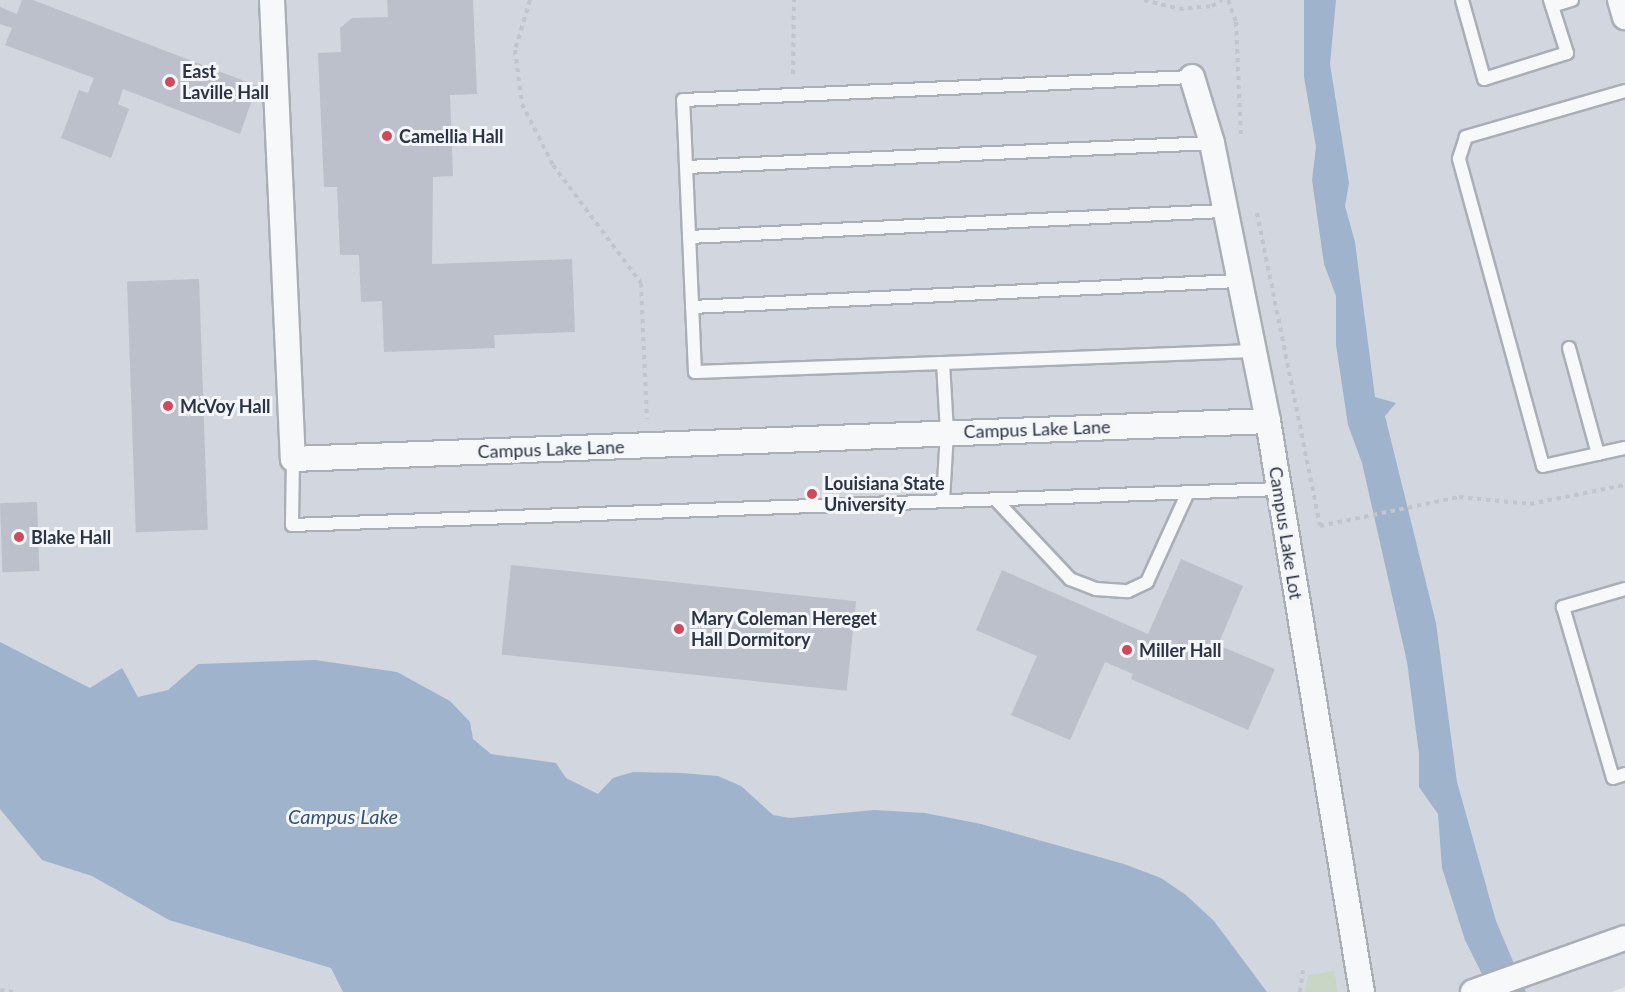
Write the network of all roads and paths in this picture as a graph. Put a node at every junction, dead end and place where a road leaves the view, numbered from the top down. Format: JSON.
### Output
{"nodes":[{"id":1,"x":272,"y":0,"type":"edge"},
{"id":2,"x":530,"y":0,"type":"edge"},
{"id":3,"x":794,"y":0,"type":"edge"},
{"id":4,"x":1144,"y":0,"type":"edge"},
{"id":5,"x":1222,"y":0,"type":"edge"},
{"id":6,"x":1228,"y":0,"type":"edge"},
{"id":7,"x":1462,"y":0,"type":"edge"},
{"id":8,"x":1572,"y":0,"type":"edge"},
{"id":9,"x":1620,"y":0,"type":"edge"},
{"id":10,"x":1551,"y":3,"type":"edge"},
{"id":11,"x":1625,"y":17,"type":"edge"},
{"id":12,"x":1192,"y":77,"type":"joint"},
{"id":13,"x":1625,"y":91,"type":"edge"},
{"id":14,"x":794,"y":95,"type":"junction"},
{"id":15,"x":1212,"y":143,"type":"junction"},
{"id":16,"x":1244,"y":150,"type":"dead end"},
{"id":17,"x":686,"y":167,"type":"junction"},
{"id":18,"x":1255,"y":204,"type":"dead end"},
{"id":19,"x":1223,"y":211,"type":"junction"},
{"id":20,"x":689,"y":237,"type":"junction"},
{"id":21,"x":1238,"y":281,"type":"junction"},
{"id":22,"x":692,"y":307,"type":"junction"},
{"id":23,"x":1569,"y":348,"type":"dead end"},
{"id":24,"x":1253,"y":351,"type":"junction"},
{"id":25,"x":943,"y":363,"type":"junction"},
{"id":26,"x":1268,"y":421,"type":"junction"},
{"id":27,"x":947,"y":432,"type":"junction"},
{"id":28,"x":648,"y":445,"type":"junction"},
{"id":29,"x":1625,"y":448,"type":"edge"},
{"id":30,"x":1598,"y":454,"type":"junction"},
{"id":31,"x":293,"y":459,"type":"junction"},
{"id":32,"x":1625,"y":485,"type":"edge"},
{"id":33,"x":1279,"y":489,"type":"junction"},
{"id":34,"x":1188,"y":492,"type":"junction"},
{"id":35,"x":995,"y":500,"type":"junction"},
{"id":36,"x":943,"y":501,"type":"junction"},
{"id":37,"x":1625,"y":589,"type":"edge"},
{"id":38,"x":1625,"y":774,"type":"edge"},
{"id":39,"x":1625,"y":938,"type":"edge"},
{"id":40,"x":1303,"y":970,"type":"dead end"},
{"id":41,"x":0,"y":990,"type":"edge"},
{"id":42,"x":13,"y":992,"type":"edge"},
{"id":43,"x":1300,"y":992,"type":"edge"},
{"id":44,"x":1362,"y":992,"type":"edge"},
{"id":45,"x":1473,"y":992,"type":"edge"}],
"edges":[{"from":1,"to":31,"type":"street"},
{"from":2,"to":28,"type":"path"},
{"from":3,"to":14,"type":"path"},
{"from":4,"to":5,"type":"path"},
{"from":6,"to":16,"type":"path"},
{"from":7,"to":10,"type":"lane"},
{"from":8,"to":10,"type":"lane"},
{"from":9,"to":11,"type":"street"},
{"from":12,"to":14,"type":"lane"},
{"from":12,"to":15,"type":"street","name":"Campus Lake Lot"},
{"from":13,"to":30,"type":"lane"},
{"from":14,"to":17,"type":"lane"},
{"from":15,"to":17,"type":"lane"},
{"from":15,"to":19,"type":"street","name":"Campus Lake Lot"},
{"from":17,"to":20,"type":"lane"},
{"from":18,"to":32,"type":"path"},
{"from":19,"to":20,"type":"lane"},
{"from":19,"to":21,"type":"street","name":"Campus Lake Lot"},
{"from":20,"to":22,"type":"lane"},
{"from":21,"to":22,"type":"lane"},
{"from":21,"to":24,"type":"street","name":"Campus Lake Lot"},
{"from":22,"to":25,"type":"lane"},
{"from":23,"to":30,"type":"lane"},
{"from":24,"to":25,"type":"lane"},
{"from":24,"to":26,"type":"street","name":"Campus Lake Lot"},
{"from":25,"to":27,"type":"lane"},
{"from":26,"to":27,"type":"street","name":"Campus Lake Lane"},
{"from":26,"to":33,"type":"street","name":"Campus Lake Lot"},
{"from":27,"to":28,"type":"street","name":"Campus Lake Lane"},
{"from":27,"to":36,"type":"lane"},
{"from":28,"to":31,"type":"street","name":"Campus Lake Lane"},
{"from":29,"to":30,"type":"lane"},
{"from":31,"to":36,"type":"lane"},
{"from":33,"to":34,"type":"lane"},
{"from":33,"to":44,"type":"street","name":"Campus Lake Lot"},
{"from":34,"to":35,"type":"lane"},
{"from":34,"to":35,"type":"lane"},
{"from":35,"to":36,"type":"lane"},
{"from":37,"to":38,"type":"lane"},
{"from":39,"to":45,"type":"street"},
{"from":40,"to":43,"type":"path"},
{"from":41,"to":42,"type":"path"}]}
